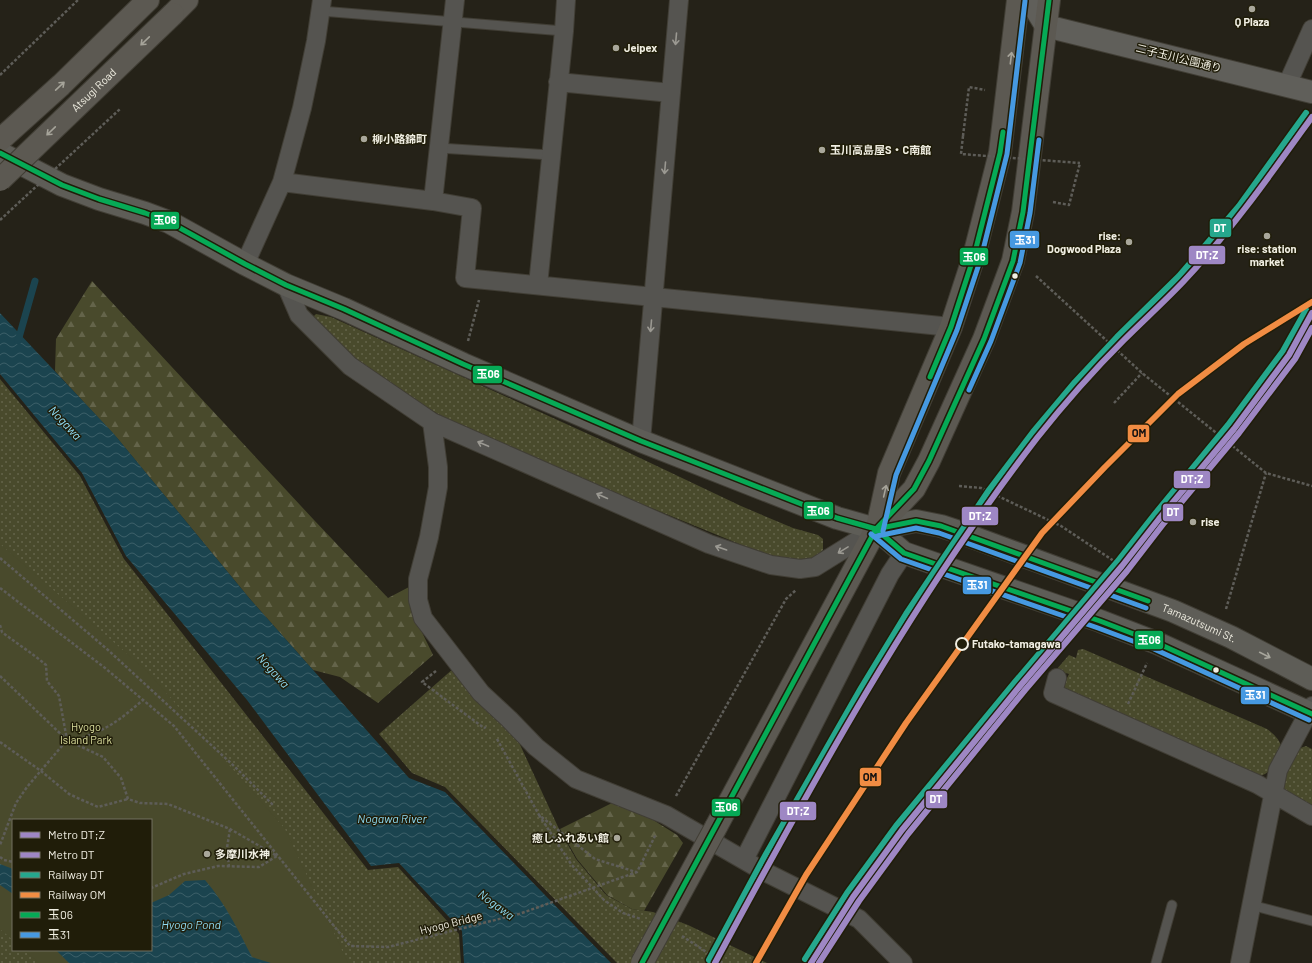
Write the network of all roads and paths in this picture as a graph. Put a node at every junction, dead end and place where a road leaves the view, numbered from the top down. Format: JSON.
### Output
{"nodes":[{"id":1,"x":77,"y":0,"type":"edge"},
{"id":2,"x":148,"y":0,"type":"edge"},
{"id":3,"x":187,"y":0,"type":"edge"},
{"id":4,"x":455,"y":0,"type":"edge"},
{"id":5,"x":566,"y":0,"type":"edge"},
{"id":6,"x":679,"y":0,"type":"edge"},
{"id":7,"x":1018,"y":0,"type":"edge"},
{"id":8,"x":1030,"y":0,"type":"edge"},
{"id":9,"x":1049,"y":0,"type":"edge"},
{"id":10,"x":321,"y":5,"type":"edge"},
{"id":11,"x":453,"y":22,"type":"junction"},
{"id":12,"x":1046,"y":26,"type":"junction"},
{"id":13,"x":1312,"y":29,"type":"edge"},
{"id":14,"x":564,"y":31,"type":"junction"},
{"id":15,"x":0,"y":75,"type":"edge"},
{"id":16,"x":558,"y":82,"type":"junction"},
{"id":17,"x":1286,"y":85,"type":"junction"},
{"id":18,"x":987,"y":90,"type":"dead end"},
{"id":19,"x":1312,"y":92,"type":"edge"},
{"id":20,"x":671,"y":93,"type":"junction"},
{"id":21,"x":120,"y":110,"type":"dead end"},
{"id":22,"x":0,"y":140,"type":"edge"},
{"id":23,"x":438,"y":148,"type":"junction"},
{"id":24,"x":0,"y":153,"type":"edge"},
{"id":25,"x":550,"y":155,"type":"junction"},
{"id":26,"x":0,"y":180,"type":"edge"},
{"id":27,"x":282,"y":182,"type":"junction"},
{"id":28,"x":432,"y":202,"type":"junction"},
{"id":29,"x":1053,"y":202,"type":"dead end"},
{"id":30,"x":0,"y":220,"type":"edge"},
{"id":31,"x":245,"y":264,"type":"junction"},
{"id":32,"x":1036,"y":276,"type":"dead end"},
{"id":33,"x":484,"y":280,"type":"junction"},
{"id":34,"x":286,"y":285,"type":"junction"},
{"id":35,"x":538,"y":285,"type":"junction"},
{"id":36,"x":654,"y":297,"type":"junction"},
{"id":37,"x":951,"y":328,"type":"junction"},
{"id":38,"x":463,"y":364,"type":"junction"},
{"id":39,"x":1142,"y":373,"type":"junction"},
{"id":40,"x":1114,"y":403,"type":"dead end"},
{"id":41,"x":432,"y":422,"type":"junction"},
{"id":42,"x":641,"y":441,"type":"junction"},
{"id":43,"x":1266,"y":473,"type":"junction"},
{"id":44,"x":959,"y":486,"type":"dead end"},
{"id":45,"x":1312,"y":486,"type":"edge"},
{"id":46,"x":876,"y":529,"type":"junction"},
{"id":47,"x":904,"y":553,"type":"junction"},
{"id":48,"x":0,"y":558,"type":"edge"},
{"id":49,"x":1122,"y":566,"type":"dead end"},
{"id":50,"x":801,"y":587,"type":"dead end"},
{"id":51,"x":0,"y":589,"type":"edge"},
{"id":52,"x":0,"y":593,"type":"edge"},
{"id":53,"x":1232,"y":612,"type":"dead end"},
{"id":54,"x":0,"y":625,"type":"edge"},
{"id":55,"x":1142,"y":672,"type":"dead end"},
{"id":56,"x":0,"y":676,"type":"edge"},
{"id":57,"x":1057,"y":678,"type":"dead end"},
{"id":58,"x":1312,"y":679,"type":"edge"},
{"id":59,"x":422,"y":682,"type":"dead end"},
{"id":60,"x":143,"y":700,"type":"junction"},
{"id":61,"x":1128,"y":703,"type":"dead end"},
{"id":62,"x":1311,"y":711,"type":"edge"},
{"id":63,"x":509,"y":719,"type":"junction"},
{"id":64,"x":490,"y":726,"type":"junction"},
{"id":65,"x":67,"y":740,"type":"junction"},
{"id":66,"x":0,"y":742,"type":"edge"},
{"id":67,"x":73,"y":743,"type":"junction"},
{"id":68,"x":41,"y":771,"type":"junction"},
{"id":69,"x":1273,"y":793,"type":"junction"},
{"id":70,"x":128,"y":799,"type":"junction"},
{"id":71,"x":273,"y":805,"type":"dead end"},
{"id":72,"x":539,"y":815,"type":"junction"},
{"id":73,"x":666,"y":815,"type":"junction"},
{"id":74,"x":1312,"y":816,"type":"edge"},
{"id":75,"x":230,"y":829,"type":"junction"},
{"id":76,"x":0,"y":846,"type":"edge"},
{"id":77,"x":277,"y":856,"type":"junction"},
{"id":78,"x":0,"y":857,"type":"edge"},
{"id":79,"x":744,"y":860,"type":"junction"},
{"id":80,"x":12,"y":862,"type":"edge"},
{"id":81,"x":571,"y":864,"type":"dead end"},
{"id":82,"x":229,"y":867,"type":"junction"},
{"id":83,"x":637,"y":872,"type":"junction"},
{"id":84,"x":152,"y":888,"type":"edge"},
{"id":85,"x":1172,"y":905,"type":"dead end"},
{"id":86,"x":1251,"y":905,"type":"junction"},
{"id":87,"x":1312,"y":921,"type":"edge"},
{"id":88,"x":642,"y":963,"type":"edge"},
{"id":89,"x":903,"y":963,"type":"edge"},
{"id":90,"x":1156,"y":963,"type":"edge"},
{"id":91,"x":1240,"y":963,"type":"edge"}],
"edges":[{"from":1,"to":15,"type":"path"},
{"from":22,"to":2,"type":"highway","one_way":true},
{"from":3,"to":26,"type":"highway","name":"Atsugi Road","one_way":true,"bridge":true},
{"from":4,"to":11,"type":"street"},
{"from":5,"to":14,"type":"street"},
{"from":6,"to":20,"type":"street","one_way":true},
{"from":37,"to":7,"type":"highway","one_way":true},
{"from":8,"to":12,"type":"street"},
{"from":9,"to":12,"type":"highway"},
{"from":10,"to":11,"type":"lane"},
{"from":10,"to":27,"type":"street"},
{"from":11,"to":14,"type":"lane"},
{"from":11,"to":23,"type":"street"},
{"from":12,"to":17,"type":"street","name":"二子玉川公園通り"},
{"from":12,"to":46,"type":"highway"},
{"from":13,"to":17,"type":"street"},
{"from":14,"to":16,"type":"street"},
{"from":16,"to":20,"type":"street"},
{"from":16,"to":25,"type":"street"},
{"from":17,"to":19,"type":"street","name":"二子玉川公園通り"},
{"from":18,"to":29,"type":"path","bridge":true},
{"from":20,"to":36,"type":"street","one_way":true},
{"from":21,"to":30,"type":"path","bridge":true},
{"from":23,"to":25,"type":"lane"},
{"from":23,"to":28,"type":"street"},
{"from":24,"to":31,"type":"main road","name":"Tamazutsumi St."},
{"from":25,"to":35,"type":"street"},
{"from":27,"to":28,"type":"street"},
{"from":27,"to":31,"type":"street"},
{"from":28,"to":33,"type":"street"},
{"from":31,"to":34,"type":"main road","name":"Tamazutsumi St."},
{"from":32,"to":39,"type":"path"},
{"from":33,"to":35,"type":"street"},
{"from":33,"to":38,"type":"path"},
{"from":34,"to":38,"type":"main road","name":"Tamazutsumi St."},
{"from":34,"to":41,"type":"street"},
{"from":35,"to":36,"type":"street"},
{"from":36,"to":37,"type":"street"},
{"from":36,"to":42,"type":"street","one_way":true},
{"from":46,"to":37,"type":"highway","one_way":true},
{"from":38,"to":42,"type":"main road","name":"Tamazutsumi St."},
{"from":39,"to":40,"type":"path"},
{"from":39,"to":43,"type":"path"},
{"from":46,"to":41,"type":"street","one_way":true},
{"from":41,"to":63,"type":"street"},
{"from":42,"to":46,"type":"main road","name":"Tamazutsumi St."},
{"from":43,"to":45,"type":"path"},
{"from":43,"to":53,"type":"path"},
{"from":44,"to":49,"type":"path"},
{"from":46,"to":47,"type":"main road","name":"Tamazutsumi St."},
{"from":46,"to":58,"type":"main road","name":"Tamazutsumi St.","one_way":true},
{"from":46,"to":88,"type":"highway","bridge":true},
{"from":47,"to":62,"type":"main road","name":"Tamazutsumi St."},
{"from":47,"to":79,"type":"street"},
{"from":48,"to":71,"type":"path"},
{"from":50,"to":73,"type":"path"},
{"from":51,"to":52,"type":"path"},
{"from":51,"to":60,"type":"path","name":"Hyogo Bridge"},
{"from":54,"to":65,"type":"path"},
{"from":55,"to":61,"type":"path"},
{"from":56,"to":65,"type":"path"},
{"from":57,"to":69,"type":"street"},
{"from":59,"to":64,"type":"path"},
{"from":60,"to":67,"type":"path"},
{"from":60,"to":77,"type":"path","name":"Hyogo Bridge"},
{"from":62,"to":69,"type":"street"},
{"from":63,"to":64,"type":"path"},
{"from":63,"to":73,"type":"street"},
{"from":64,"to":72,"type":"path"},
{"from":65,"to":67,"type":"path"},
{"from":65,"to":68,"type":"path"},
{"from":66,"to":68,"type":"path"},
{"from":67,"to":70,"type":"path"},
{"from":68,"to":70,"type":"path"},
{"from":68,"to":76,"type":"path"},
{"from":69,"to":74,"type":"street"},
{"from":69,"to":86,"type":"street"},
{"from":70,"to":75,"type":"path"},
{"from":72,"to":81,"type":"path"},
{"from":72,"to":83,"type":"path"},
{"from":73,"to":79,"type":"street"},
{"from":73,"to":83,"type":"path"},
{"from":75,"to":77,"type":"path"},
{"from":75,"to":82,"type":"path"},
{"from":77,"to":82,"type":"path"},
{"from":77,"to":83,"type":"path","name":"Hyogo Bridge"},
{"from":78,"to":80,"type":"path"},
{"from":79,"to":89,"type":"street"},
{"from":82,"to":84,"type":"path"},
{"from":85,"to":90,"type":"lane"},
{"from":86,"to":87,"type":"lane"},
{"from":86,"to":91,"type":"street"}]}
